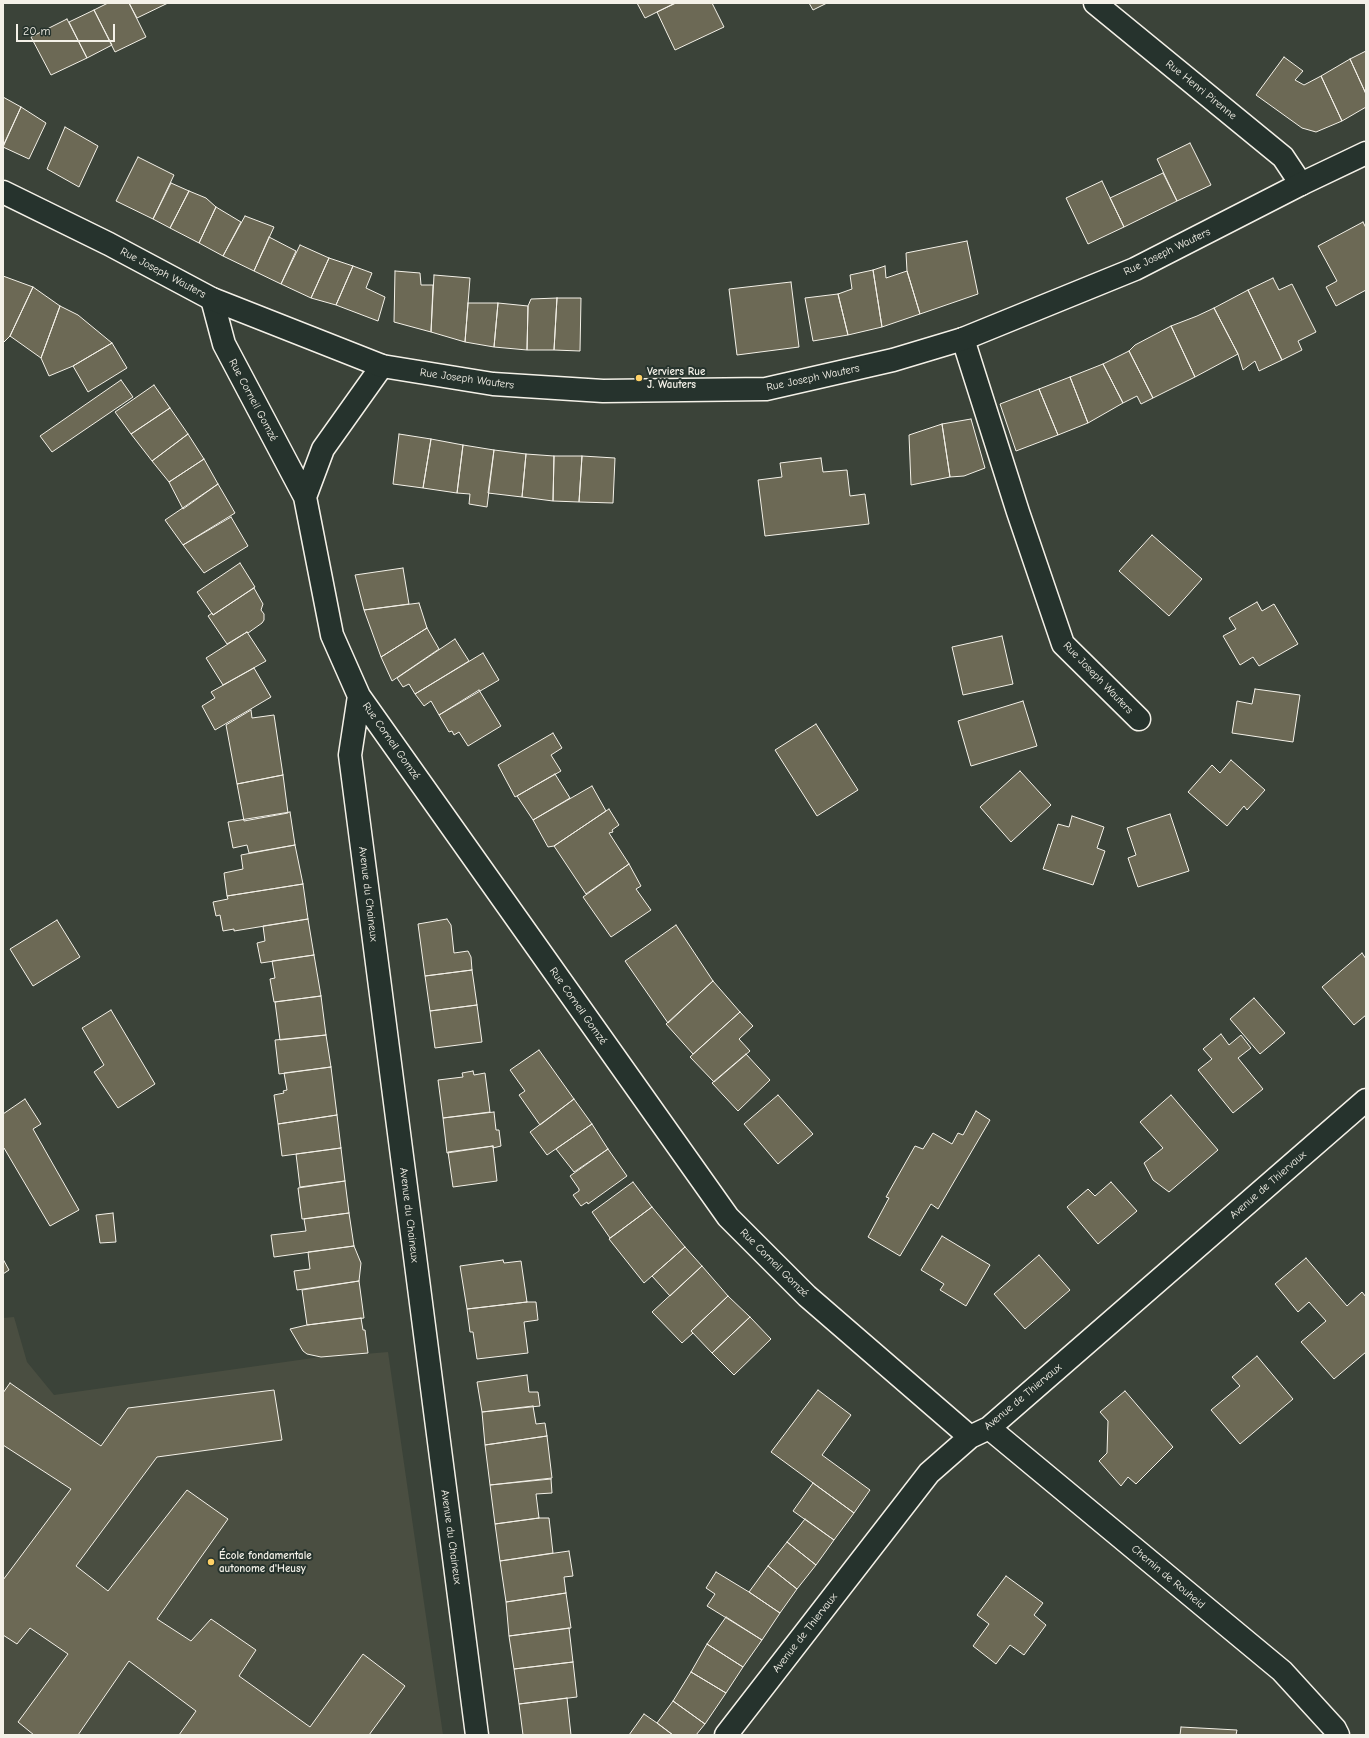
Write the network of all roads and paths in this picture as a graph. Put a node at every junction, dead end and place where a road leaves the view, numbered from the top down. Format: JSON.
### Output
{"nodes":[{"id":1,"x":1095,"y":3,"type":"edge"},
{"id":2,"x":1366,"y":153,"type":"edge"},
{"id":3,"x":1301,"y":184,"type":"junction"},
{"id":4,"x":3,"y":192,"type":"edge"},
{"id":5,"x":212,"y":299,"type":"junction"},
{"id":6,"x":963,"y":339,"type":"junction"},
{"id":7,"x":382,"y":366,"type":"junction"},
{"id":8,"x":305,"y":497,"type":"junction"},
{"id":9,"x":359,"y":696,"type":"junction"},
{"id":10,"x":1139,"y":719,"type":"dead end"},
{"id":11,"x":1366,"y":1100,"type":"edge"},
{"id":12,"x":979,"y":1433,"type":"junction"},
{"id":13,"x":477,"y":1735,"type":"edge"},
{"id":14,"x":726,"y":1735,"type":"edge"},
{"id":15,"x":1338,"y":1735,"type":"edge"}],
"edges":[{"from":1,"to":3,"type":"street","name":"Rue Henri Pirenne"},
{"from":2,"to":3,"type":"street","name":"Rue Joseph Wauters"},
{"from":3,"to":6,"type":"street","name":"Rue Joseph Wauters"},
{"from":4,"to":5,"type":"street","name":"Rue Joseph Wauters"},
{"from":5,"to":7,"type":"street","name":"Rue Joseph Wauters"},
{"from":5,"to":8,"type":"street","name":"Rue Corneil Gomzé"},
{"from":6,"to":7,"type":"street","name":"Rue Joseph Wauters"},
{"from":6,"to":10,"type":"street","name":"Rue Joseph Wauters"},
{"from":7,"to":8,"type":"street"},
{"from":8,"to":9,"type":"street","name":"Rue Corneil Gomzé"},
{"from":9,"to":12,"type":"street","name":"Rue Corneil Gomzé"},
{"from":9,"to":13,"type":"street","name":"Avenue du Chaineux"},
{"from":11,"to":12,"type":"street","name":"Avenue de Thiervaux"},
{"from":12,"to":14,"type":"street","name":"Avenue de Thiervaux"},
{"from":12,"to":15,"type":"street","name":"Chemin de Rouheid"}]}
